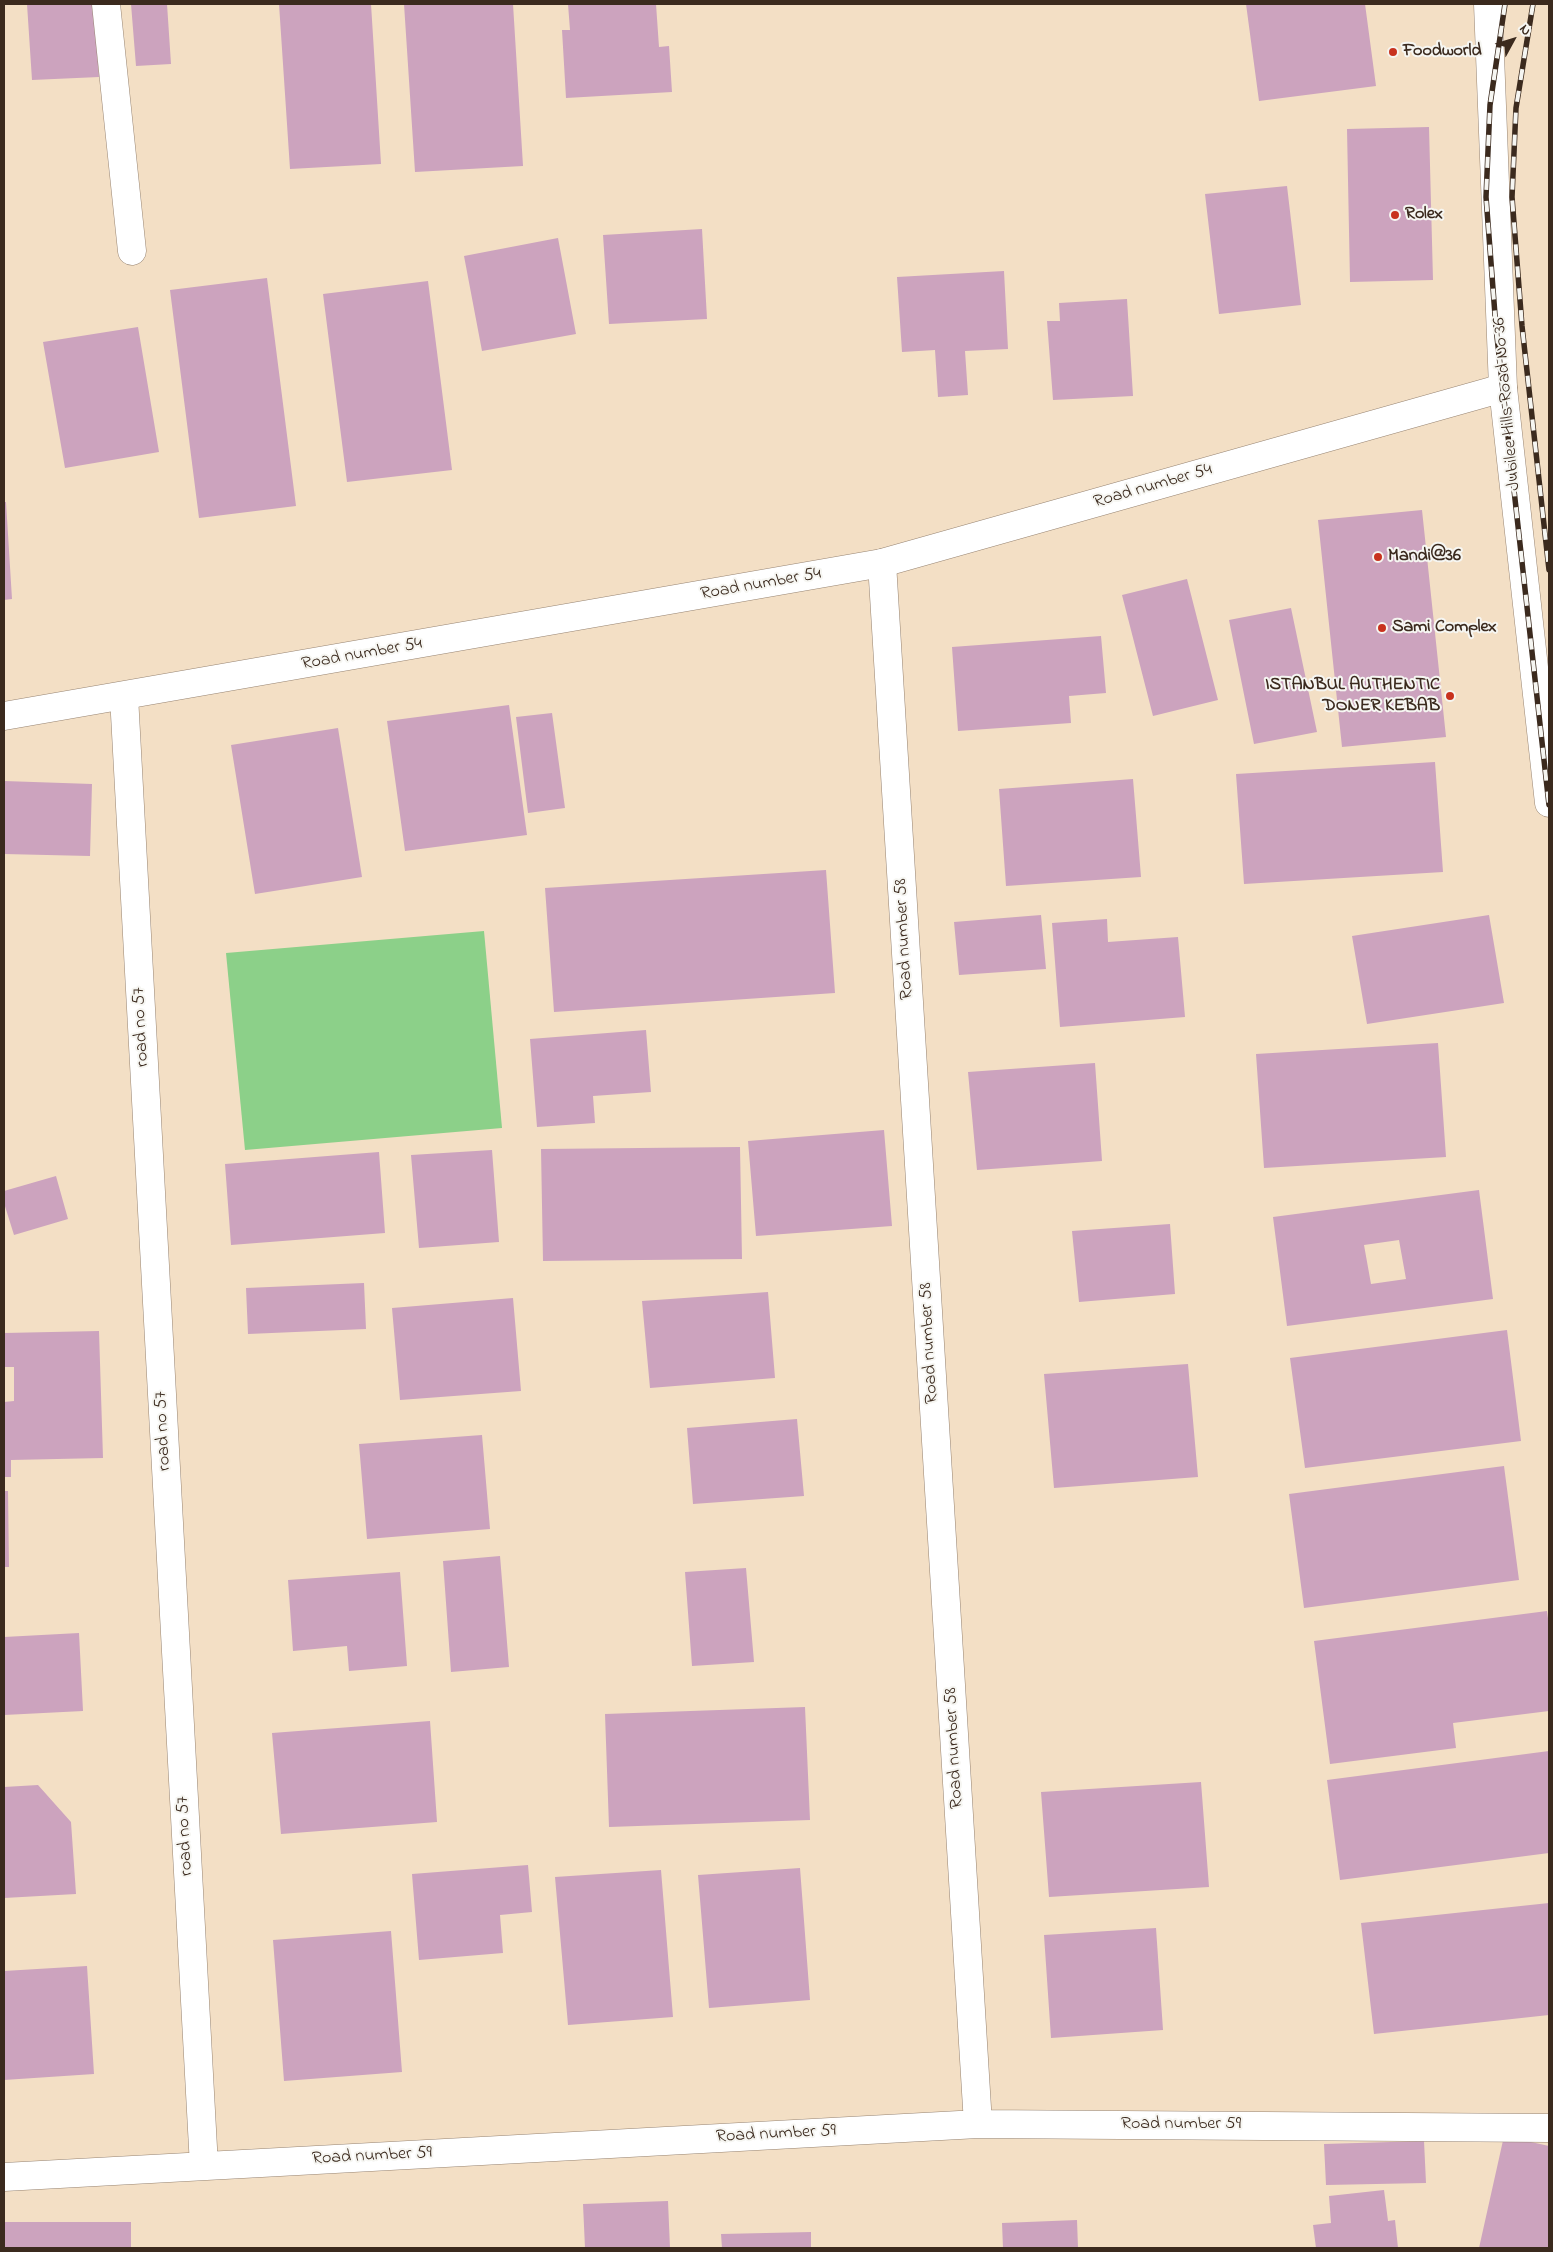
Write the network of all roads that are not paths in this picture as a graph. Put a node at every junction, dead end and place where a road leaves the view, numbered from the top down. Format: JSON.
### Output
{"nodes":[{"id":1,"x":106,"y":4,"type":"edge"},
{"id":2,"x":1488,"y":4,"type":"edge"},
{"id":3,"x":132,"y":251,"type":"dead end"},
{"id":4,"x":1503,"y":388,"type":"junction"},
{"id":5,"x":882,"y":563,"type":"junction"},
{"id":6,"x":124,"y":696,"type":"junction"},
{"id":7,"x":4,"y":716,"type":"edge"},
{"id":8,"x":1549,"y":803,"type":"edge"},
{"id":9,"x":978,"y":2124,"type":"junction"},
{"id":10,"x":1549,"y":2128,"type":"edge"},
{"id":11,"x":204,"y":2166,"type":"junction"},
{"id":12,"x":4,"y":2177,"type":"edge"}],
"edges":[{"from":1,"to":3,"type":"street"},
{"from":2,"to":4,"type":"street","name":"Jubilee Hills Road No 36"},
{"from":4,"to":5,"type":"street","name":"Road number 54"},
{"from":4,"to":8,"type":"street","name":"Jubilee Hills Road No 36"},
{"from":5,"to":6,"type":"street","name":"Road number 54"},
{"from":5,"to":9,"type":"street","name":"Road number 58"},
{"from":6,"to":7,"type":"street","name":"Road number 54"},
{"from":6,"to":11,"type":"street","name":"road no 57"},
{"from":9,"to":10,"type":"street","name":"Road number 59"},
{"from":9,"to":11,"type":"street","name":"Road number 59"},
{"from":11,"to":12,"type":"street","name":"Road number 59"}]}
